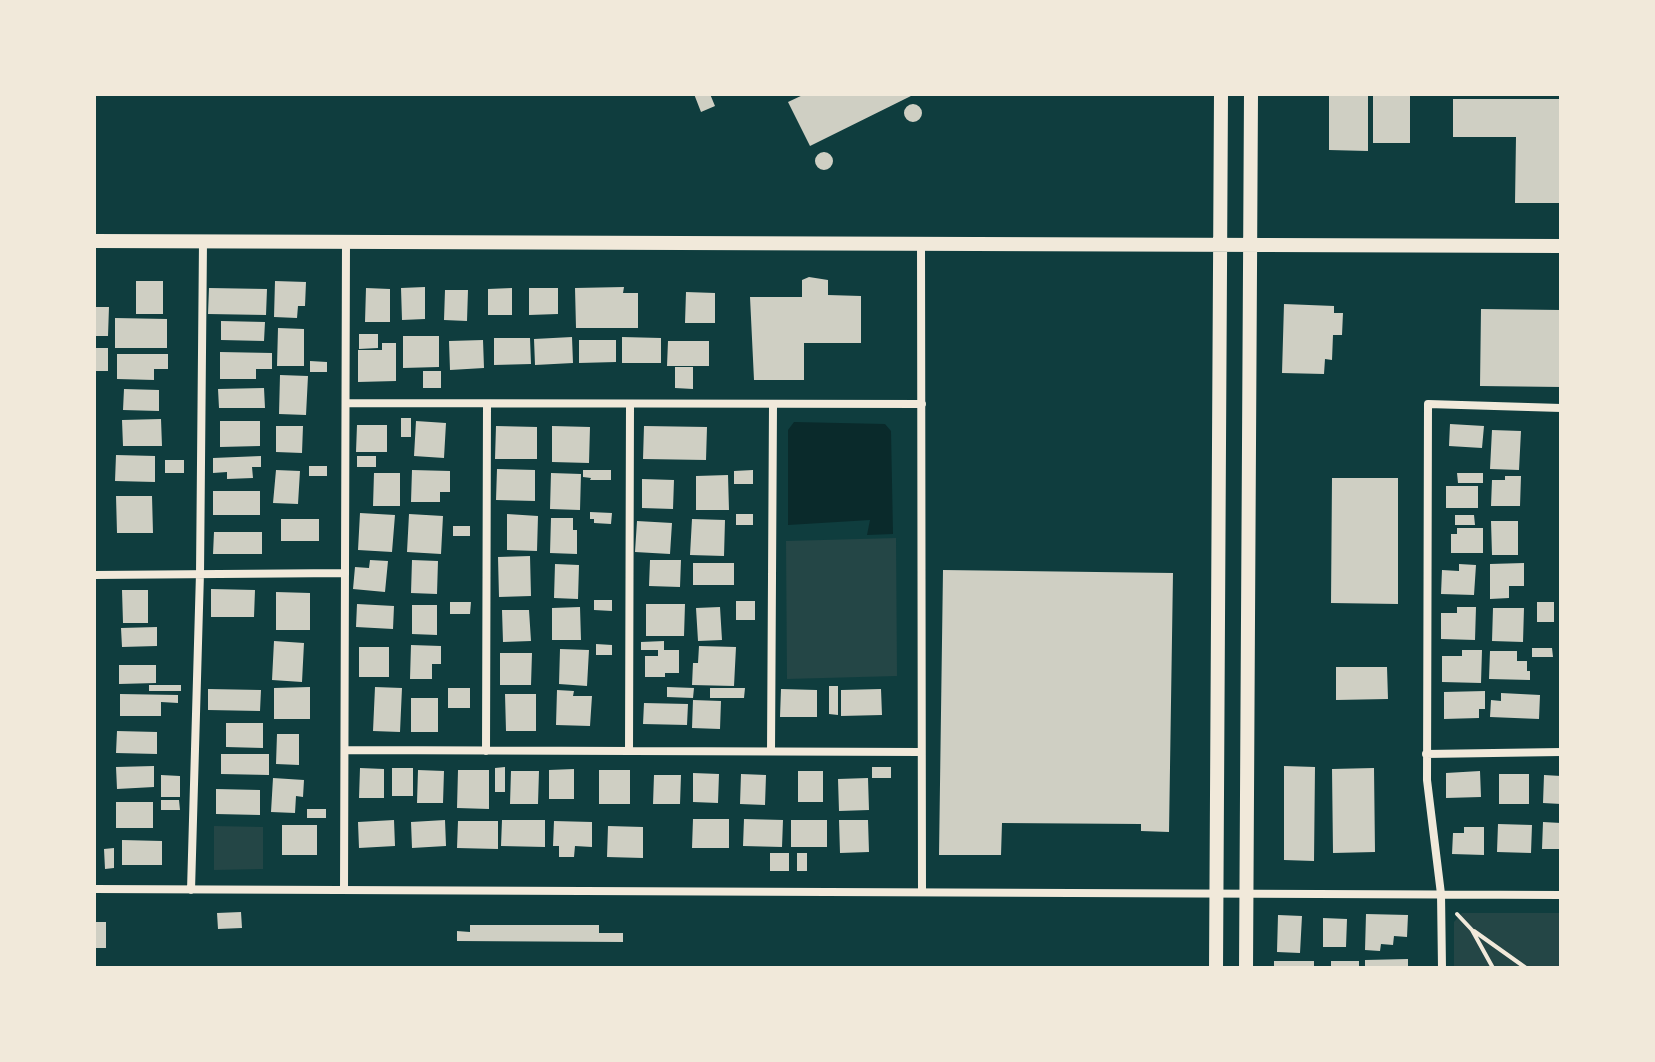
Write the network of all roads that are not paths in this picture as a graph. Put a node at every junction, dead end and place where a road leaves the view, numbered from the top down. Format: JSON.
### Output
{"nodes":[{"id":1,"x":1221,"y":94,"type":"edge"},
{"id":2,"x":1251,"y":94,"type":"edge"},
{"id":3,"x":94,"y":241,"type":"edge"},
{"id":4,"x":203,"y":242,"type":"junction"},
{"id":5,"x":346,"y":242,"type":"junction"},
{"id":6,"x":921,"y":243,"type":"junction"},
{"id":7,"x":1221,"y":244,"type":"junction"},
{"id":8,"x":1251,"y":245,"type":"junction"},
{"id":9,"x":1561,"y":246,"type":"edge"},
{"id":10,"x":346,"y":403,"type":"junction"},
{"id":11,"x":487,"y":404,"type":"junction"},
{"id":12,"x":630,"y":404,"type":"junction"},
{"id":13,"x":922,"y":404,"type":"junction"},
{"id":14,"x":773,"y":405,"type":"junction"},
{"id":15,"x":1561,"y":408,"type":"edge"},
{"id":16,"x":200,"y":573,"type":"junction"},
{"id":17,"x":345,"y":573,"type":"junction"},
{"id":18,"x":94,"y":575,"type":"edge"},
{"id":19,"x":345,"y":750,"type":"junction"},
{"id":20,"x":486,"y":751,"type":"junction"},
{"id":21,"x":629,"y":751,"type":"junction"},
{"id":22,"x":771,"y":751,"type":"junction"},
{"id":23,"x":921,"y":752,"type":"junction"},
{"id":24,"x":1561,"y":752,"type":"edge"},
{"id":25,"x":1426,"y":754,"type":"junction"},
{"id":26,"x":94,"y":889,"type":"edge"},
{"id":27,"x":191,"y":890,"type":"junction"},
{"id":28,"x":344,"y":890,"type":"junction"},
{"id":29,"x":922,"y":892,"type":"junction"},
{"id":30,"x":1216,"y":893,"type":"junction"},
{"id":31,"x":1247,"y":893,"type":"junction"},
{"id":32,"x":1441,"y":894,"type":"junction"},
{"id":33,"x":1561,"y":895,"type":"edge"},
{"id":34,"x":1216,"y":968,"type":"edge"},
{"id":35,"x":1246,"y":968,"type":"edge"},
{"id":36,"x":1442,"y":968,"type":"edge"}],
"edges":[{"from":1,"to":7,"type":"street"},
{"from":2,"to":8,"type":"street"},
{"from":3,"to":4,"type":"street"},
{"from":4,"to":5,"type":"street"},
{"from":4,"to":16,"type":"street"},
{"from":5,"to":6,"type":"street"},
{"from":5,"to":10,"type":"street"},
{"from":6,"to":7,"type":"street"},
{"from":6,"to":13,"type":"street"},
{"from":7,"to":8,"type":"street"},
{"from":7,"to":30,"type":"street"},
{"from":8,"to":9,"type":"street"},
{"from":8,"to":31,"type":"street"},
{"from":10,"to":11,"type":"street"},
{"from":10,"to":17,"type":"street"},
{"from":11,"to":12,"type":"street"},
{"from":11,"to":20,"type":"street"},
{"from":12,"to":14,"type":"street"},
{"from":12,"to":21,"type":"street"},
{"from":13,"to":14,"type":"street"},
{"from":13,"to":23,"type":"street"},
{"from":14,"to":22,"type":"street"},
{"from":15,"to":25,"type":"street"},
{"from":16,"to":17,"type":"street"},
{"from":16,"to":18,"type":"street"},
{"from":16,"to":27,"type":"street"},
{"from":17,"to":19,"type":"street"},
{"from":19,"to":20,"type":"street"},
{"from":19,"to":28,"type":"street"},
{"from":20,"to":21,"type":"street"},
{"from":21,"to":22,"type":"street"},
{"from":22,"to":23,"type":"street"},
{"from":23,"to":29,"type":"street"},
{"from":24,"to":25,"type":"street"},
{"from":25,"to":32,"type":"street"},
{"from":26,"to":27,"type":"street"},
{"from":27,"to":28,"type":"street"},
{"from":28,"to":29,"type":"street"},
{"from":29,"to":30,"type":"street"},
{"from":30,"to":31,"type":"street"},
{"from":30,"to":34,"type":"street"},
{"from":31,"to":32,"type":"street"},
{"from":31,"to":35,"type":"street"},
{"from":32,"to":33,"type":"street"},
{"from":32,"to":36,"type":"street"}]}
